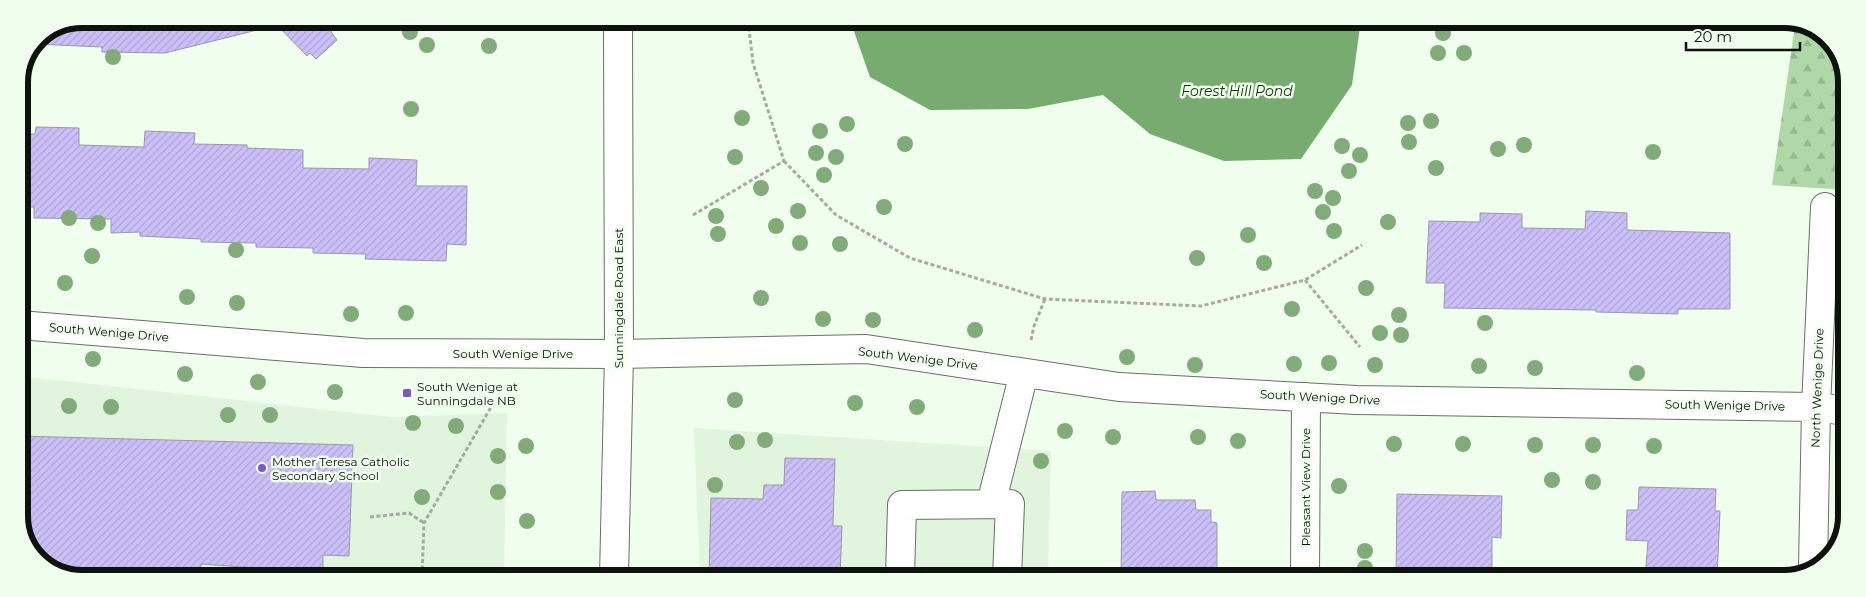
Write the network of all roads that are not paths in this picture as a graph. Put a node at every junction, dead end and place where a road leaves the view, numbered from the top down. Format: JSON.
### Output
{"nodes":[{"id":1,"x":618,"y":28,"type":"edge"},
{"id":2,"x":1825,"y":207,"type":"dead end"},
{"id":3,"x":28,"y":326,"type":"edge"},
{"id":4,"x":619,"y":354,"type":"junction"},
{"id":5,"x":1024,"y":373,"type":"junction"},
{"id":6,"x":1306,"y":397,"type":"junction"},
{"id":7,"x":1816,"y":407,"type":"junction"},
{"id":8,"x":1838,"y":410,"type":"edge"},
{"id":9,"x":991,"y":504,"type":"junction"},
{"id":10,"x":1813,"y":561,"type":"edge"},
{"id":11,"x":614,"y":570,"type":"edge"},
{"id":12,"x":900,"y":570,"type":"edge"},
{"id":13,"x":1007,"y":570,"type":"edge"},
{"id":14,"x":1305,"y":570,"type":"edge"}],
"edges":[{"from":1,"to":4,"type":"street","name":"Sunningdale Road East"},
{"from":2,"to":7,"type":"street","name":"North Wenige Drive"},
{"from":3,"to":4,"type":"street","name":"South Wenige Drive"},
{"from":4,"to":5,"type":"street","name":"South Wenige Drive"},
{"from":4,"to":11,"type":"street","name":"Sunningdale Road East"},
{"from":5,"to":6,"type":"street","name":"South Wenige Drive"},
{"from":5,"to":9,"type":"street"},
{"from":6,"to":7,"type":"street","name":"South Wenige Drive"},
{"from":6,"to":14,"type":"street","name":"Pleasant View Drive"},
{"from":7,"to":8,"type":"street","name":"South Wenige Drive"},
{"from":7,"to":10,"type":"street","name":"North Wenige Drive"},
{"from":9,"to":12,"type":"street"},
{"from":9,"to":13,"type":"street"}]}
